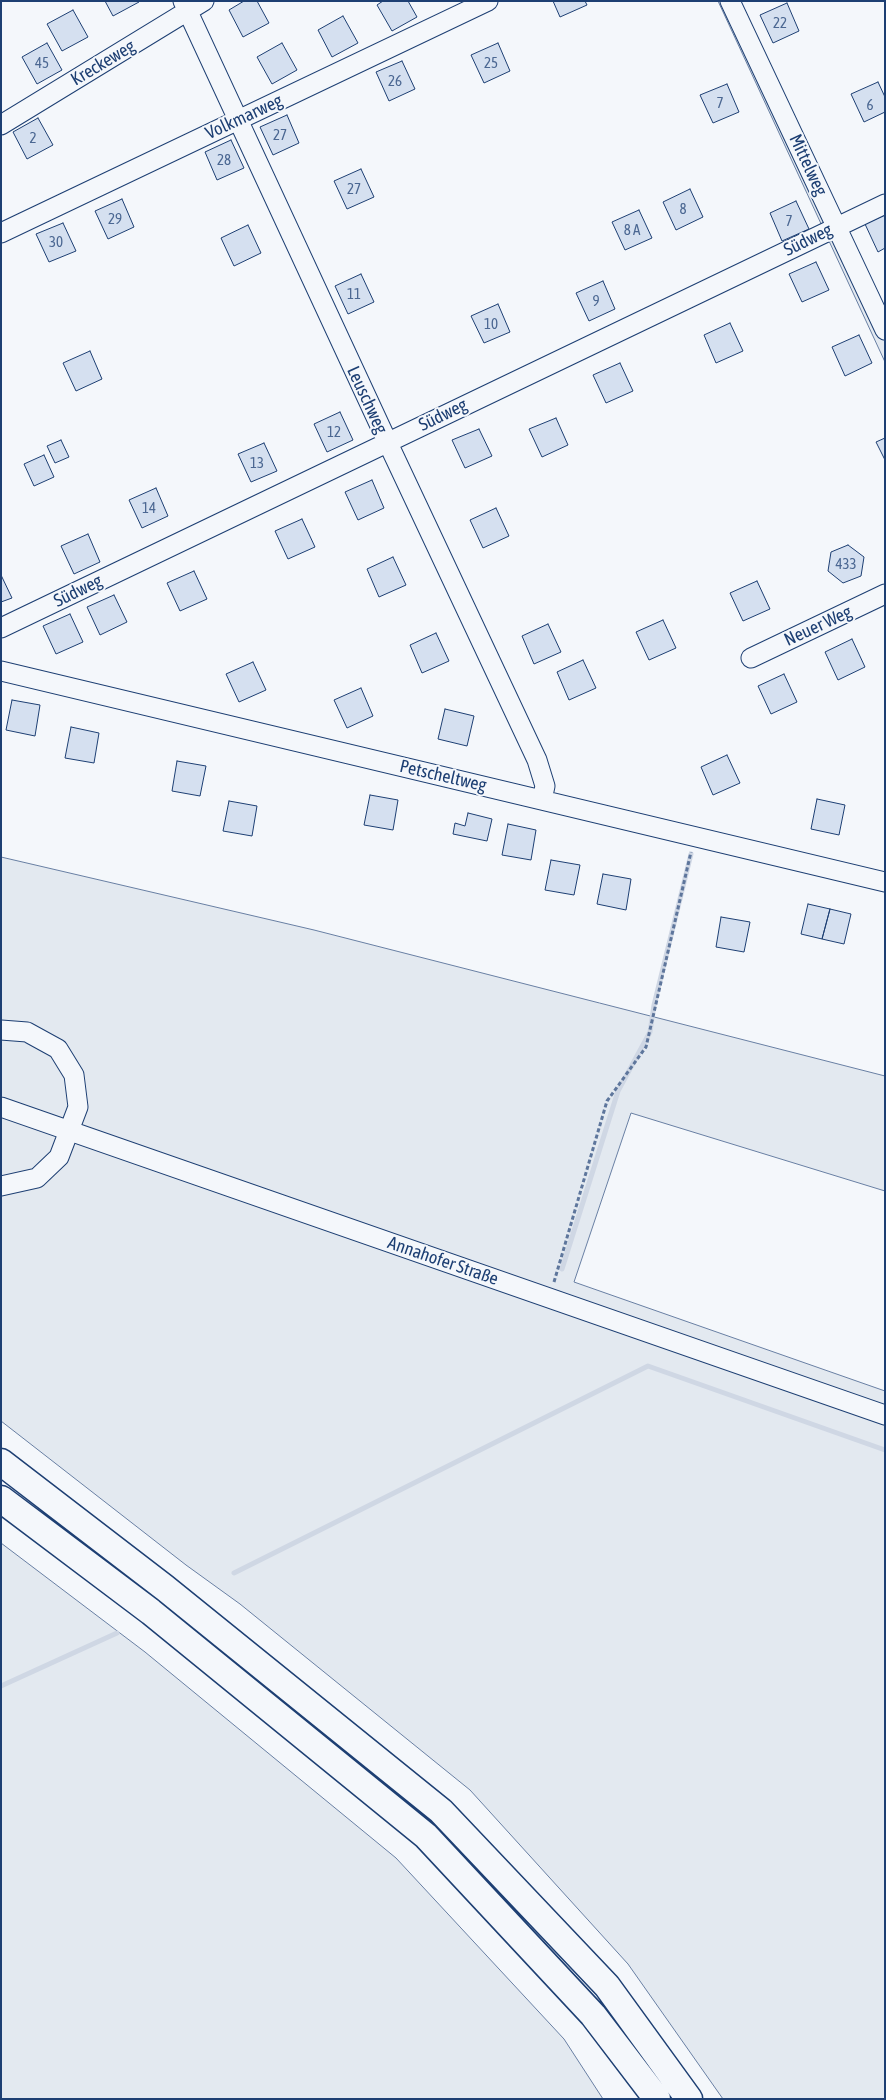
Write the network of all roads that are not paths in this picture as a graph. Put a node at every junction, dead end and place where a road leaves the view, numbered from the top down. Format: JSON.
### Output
{"nodes":[{"id":1,"x":204,"y":1,"type":"edge"},
{"id":2,"x":488,"y":1,"type":"edge"},
{"id":3,"x":730,"y":1,"type":"edge"},
{"id":4,"x":186,"y":6,"type":"edge"},
{"id":5,"x":237,"y":120,"type":"junction"},
{"id":6,"x":1,"y":125,"type":"edge"},
{"id":7,"x":885,"y":204,"type":"edge"},
{"id":8,"x":837,"y":226,"type":"junction"},
{"id":9,"x":1,"y":233,"type":"edge"},
{"id":10,"x":885,"y":330,"type":"edge"},
{"id":11,"x":387,"y":442,"type":"junction"},
{"id":12,"x":885,"y":594,"type":"edge"},
{"id":13,"x":1,"y":628,"type":"edge"},
{"id":14,"x":751,"y":658,"type":"dead end"},
{"id":15,"x":1,"y":671,"type":"edge"},
{"id":16,"x":542,"y":800,"type":"junction"},
{"id":17,"x":885,"y":882,"type":"edge"},
{"id":18,"x":1,"y":1030,"type":"edge"},
{"id":19,"x":1,"y":1107,"type":"edge"},
{"id":20,"x":70,"y":1130,"type":"junction"},
{"id":21,"x":1,"y":1186,"type":"edge"},
{"id":22,"x":885,"y":1415,"type":"edge"},
{"id":23,"x":1,"y":1462,"type":"edge"},
{"id":24,"x":1,"y":1499,"type":"edge"},
{"id":25,"x":657,"y":2099,"type":"edge"},
{"id":26,"x":689,"y":2099,"type":"edge"}],
"edges":[{"from":1,"to":4,"type":"street","name":"Kreckeweg"},
{"from":2,"to":5,"type":"street","name":"Volkmarweg"},
{"from":3,"to":8,"type":"street","name":"Mittelweg"},
{"from":4,"to":5,"type":"street","name":"Leuschweg"},
{"from":4,"to":6,"type":"street","name":"Kreckeweg"},
{"from":5,"to":9,"type":"street","name":"Volkmarweg"},
{"from":5,"to":11,"type":"street","name":"Leuschweg"},
{"from":7,"to":8,"type":"street","name":"Südweg"},
{"from":8,"to":10,"type":"street","name":"Mittelweg"},
{"from":8,"to":11,"type":"street","name":"Südweg"},
{"from":11,"to":13,"type":"street","name":"Südweg"},
{"from":11,"to":16,"type":"street","name":"Leuschweg"},
{"from":12,"to":14,"type":"street","name":"Neuer Weg"},
{"from":15,"to":16,"type":"street","name":"Petscheltweg"},
{"from":16,"to":17,"type":"street","name":"Petscheltweg"},
{"from":18,"to":20,"type":"street"},
{"from":19,"to":20,"type":"street","name":"Annahofer Straße"},
{"from":20,"to":21,"type":"street"},
{"from":20,"to":22,"type":"street","name":"Annahofer Straße"},
{"from":23,"to":26,"type":"highway"},
{"from":24,"to":25,"type":"highway"}]}
